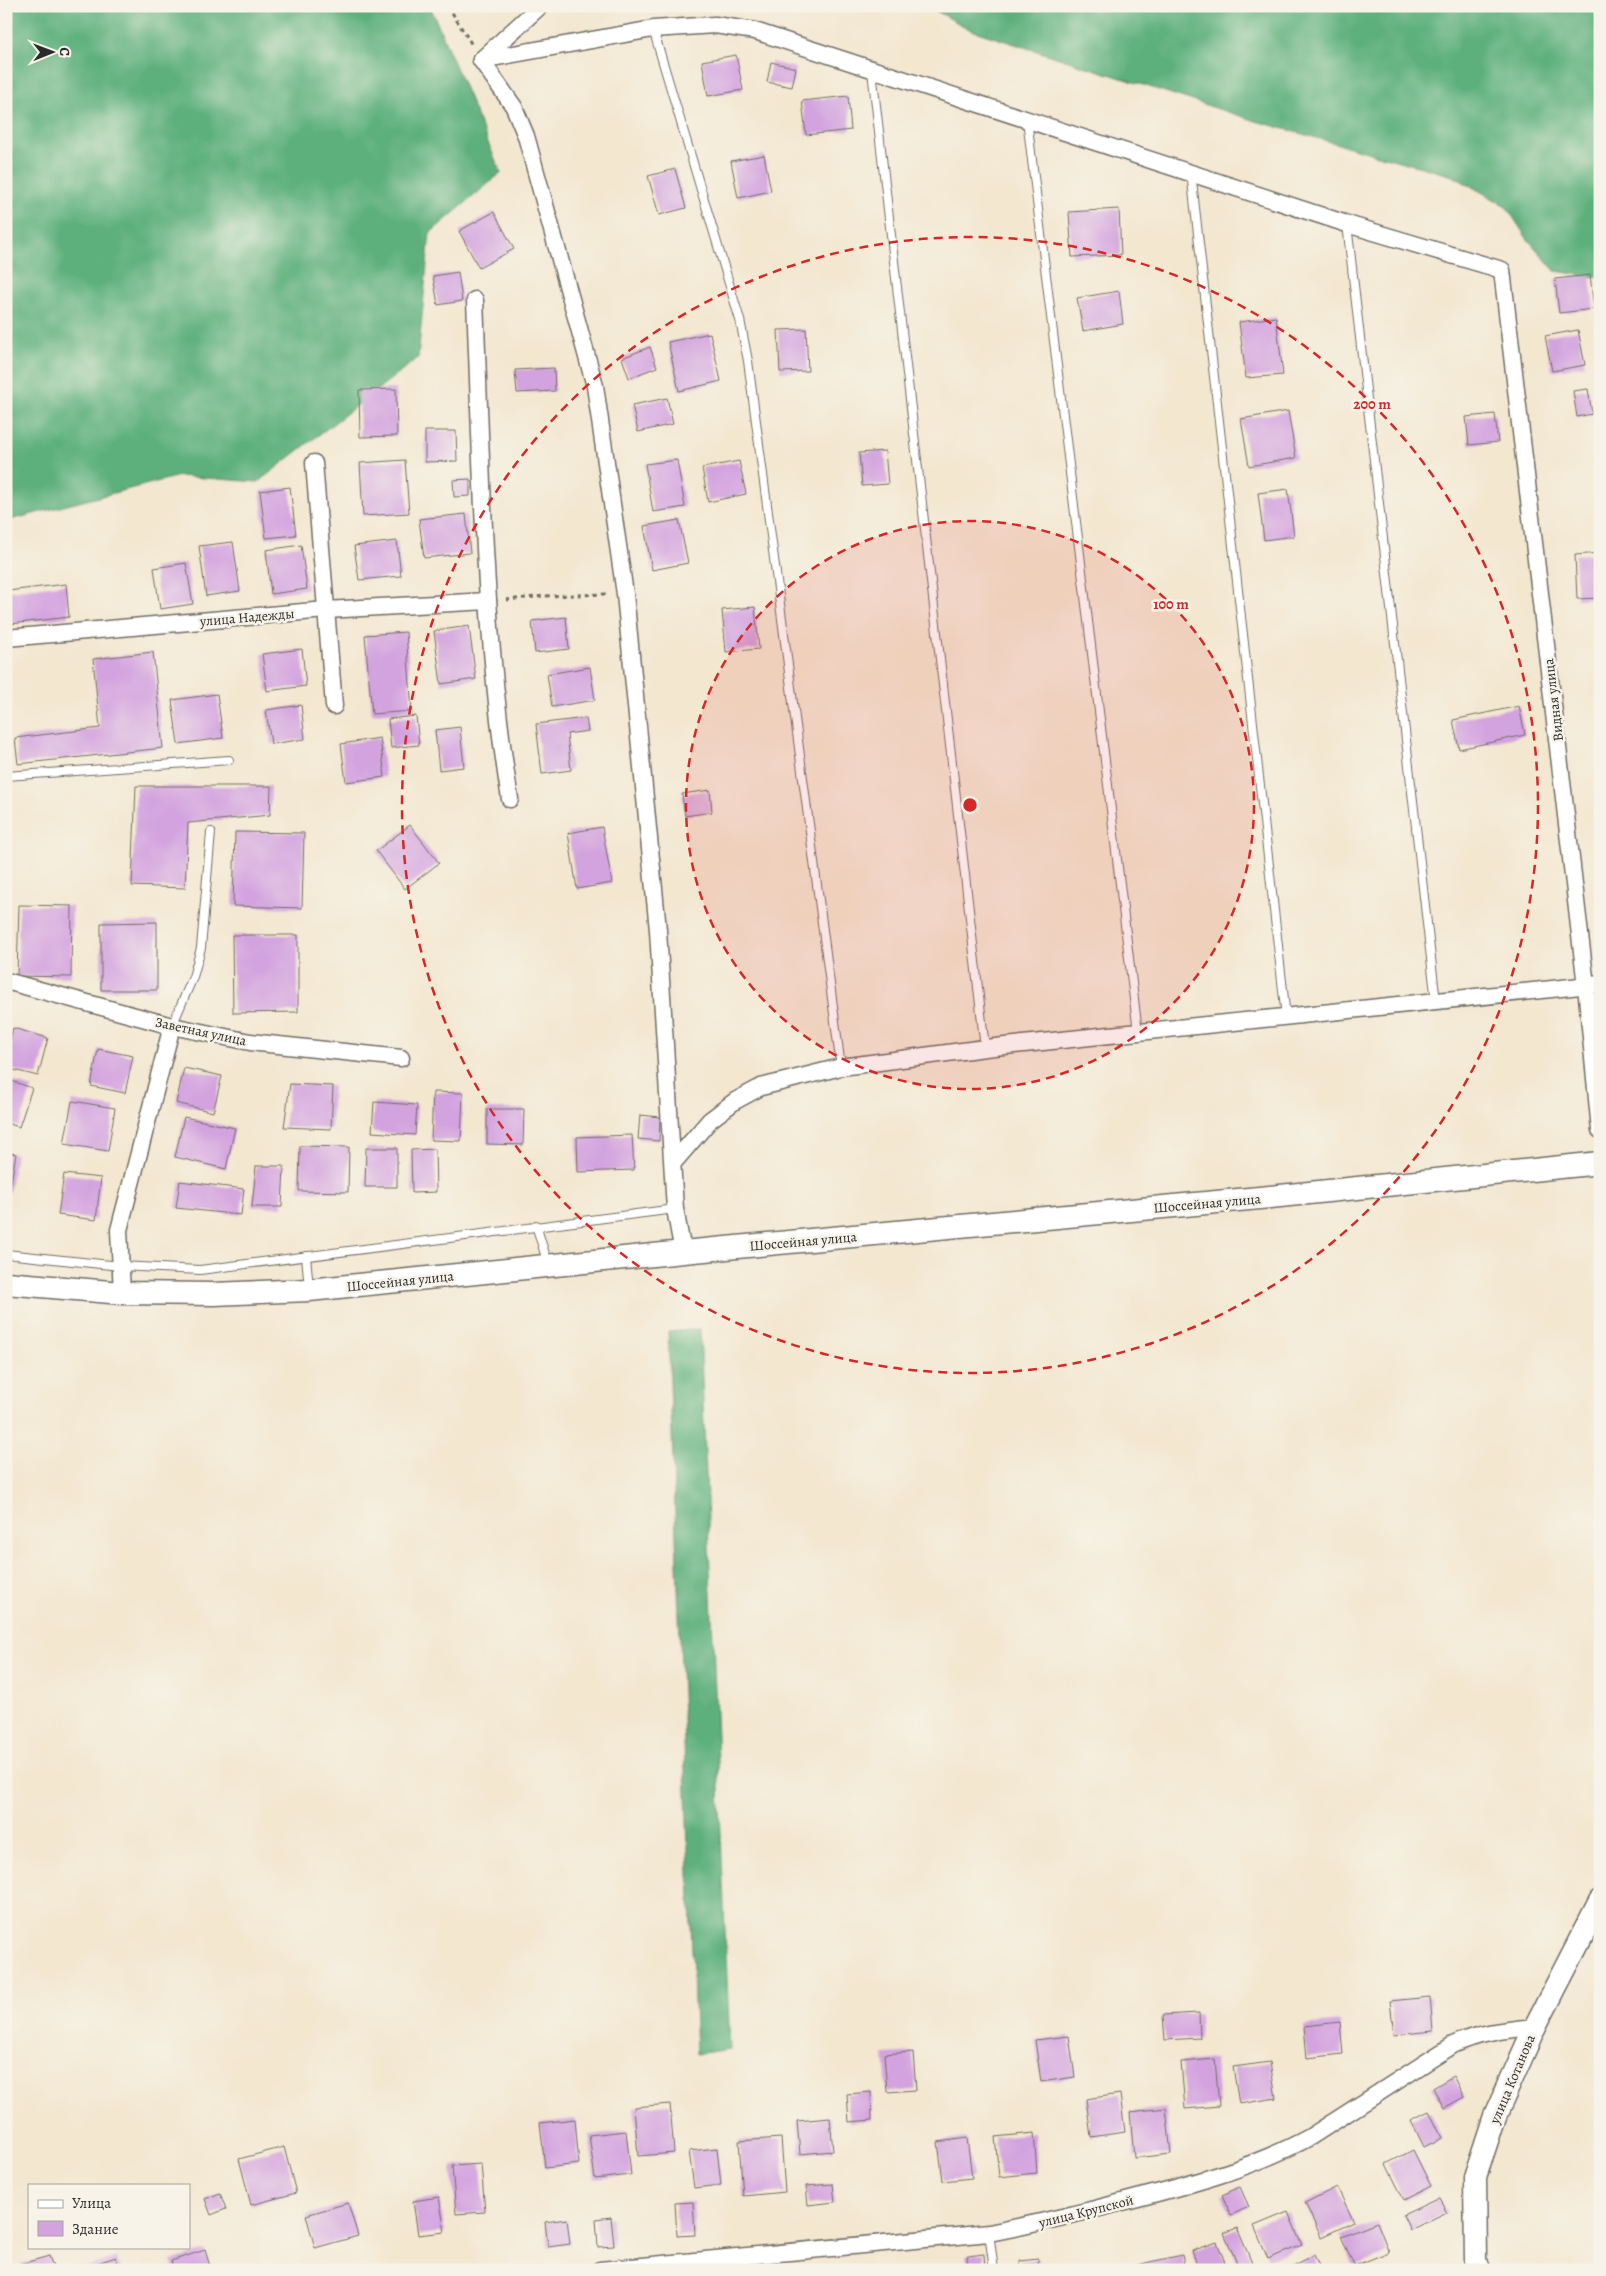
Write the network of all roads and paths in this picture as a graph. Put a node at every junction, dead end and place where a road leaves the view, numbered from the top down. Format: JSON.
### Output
{"nodes":[{"id":1,"x":448,"y":6,"type":"edge"},
{"id":2,"x":540,"y":6,"type":"edge"},
{"id":3,"x":653,"y":29,"type":"junction"},
{"id":4,"x":482,"y":60,"type":"junction"},
{"id":5,"x":872,"y":71,"type":"junction"},
{"id":6,"x":1026,"y":119,"type":"junction"},
{"id":7,"x":1191,"y":172,"type":"junction"},
{"id":8,"x":1347,"y":224,"type":"junction"},
{"id":9,"x":475,"y":300,"type":"dead end"},
{"id":10,"x":314,"y":464,"type":"dead end"},
{"id":11,"x":625,"y":594,"type":"junction"},
{"id":12,"x":488,"y":601,"type":"junction"},
{"id":13,"x":326,"y":610,"type":"junction"},
{"id":14,"x":6,"y":638,"type":"edge"},
{"id":15,"x":334,"y":706,"type":"dead end"},
{"id":16,"x":229,"y":760,"type":"dead end"},
{"id":17,"x":6,"y":776,"type":"edge"},
{"id":18,"x":510,"y":799,"type":"dead end"},
{"id":19,"x":211,"y":832,"type":"dead end"},
{"id":20,"x":6,"y":981,"type":"edge"},
{"id":21,"x":1593,"y":985,"type":"edge"},
{"id":22,"x":1436,"y":1003,"type":"junction"},
{"id":23,"x":1286,"y":1017,"type":"junction"},
{"id":24,"x":172,"y":1026,"type":"junction"},
{"id":25,"x":1138,"y":1032,"type":"junction"},
{"id":26,"x":985,"y":1048,"type":"junction"},
{"id":27,"x":401,"y":1058,"type":"dead end"},
{"id":28,"x":841,"y":1067,"type":"junction"},
{"id":29,"x":1600,"y":1130,"type":"edge"},
{"id":30,"x":673,"y":1163,"type":"junction"},
{"id":31,"x":1600,"y":1163,"type":"edge"},
{"id":32,"x":675,"y":1208,"type":"junction"},
{"id":33,"x":536,"y":1225,"type":"junction"},
{"id":34,"x":683,"y":1252,"type":"junction"},
{"id":35,"x":6,"y":1254,"type":"edge"},
{"id":36,"x":306,"y":1256,"type":"junction"},
{"id":37,"x":120,"y":1266,"type":"junction"},
{"id":38,"x":549,"y":1266,"type":"junction"},
{"id":39,"x":6,"y":1283,"type":"edge"},
{"id":40,"x":309,"y":1290,"type":"junction"},
{"id":41,"x":122,"y":1293,"type":"junction"},
{"id":42,"x":1600,"y":1901,"type":"edge"},
{"id":43,"x":1535,"y":2027,"type":"junction"},
{"id":44,"x":989,"y":2233,"type":"junction"},
{"id":45,"x":681,"y":2266,"type":"edge"},
{"id":46,"x":600,"y":2270,"type":"edge"},
{"id":47,"x":994,"y":2270,"type":"edge"},
{"id":48,"x":1479,"y":2270,"type":"edge"}],
"edges":[{"from":1,"to":4,"type":"path"},
{"from":2,"to":4,"type":"street"},
{"from":3,"to":4,"type":"street"},
{"from":3,"to":5,"type":"street"},
{"from":3,"to":28,"type":"lane"},
{"from":4,"to":11,"type":"street"},
{"from":5,"to":6,"type":"street"},
{"from":5,"to":26,"type":"lane"},
{"from":6,"to":7,"type":"street"},
{"from":6,"to":25,"type":"lane"},
{"from":7,"to":8,"type":"street"},
{"from":7,"to":23,"type":"lane"},
{"from":8,"to":21,"type":"street","name":"Видная улица"},
{"from":8,"to":22,"type":"lane"},
{"from":9,"to":12,"type":"street"},
{"from":10,"to":13,"type":"street"},
{"from":11,"to":12,"type":"path"},
{"from":11,"to":30,"type":"street"},
{"from":12,"to":13,"type":"street","name":"улица Надежды"},
{"from":12,"to":18,"type":"street"},
{"from":13,"to":14,"type":"street","name":"улица Надежды"},
{"from":13,"to":15,"type":"street"},
{"from":16,"to":17,"type":"lane"},
{"from":19,"to":24,"type":"lane"},
{"from":20,"to":24,"type":"street","name":"Заветная улица"},
{"from":21,"to":22,"type":"street"},
{"from":21,"to":29,"type":"street","name":"Видная улица"},
{"from":22,"to":23,"type":"street"},
{"from":23,"to":25,"type":"street"},
{"from":24,"to":27,"type":"street","name":"Заветная улица"},
{"from":24,"to":37,"type":"street"},
{"from":25,"to":26,"type":"street"},
{"from":26,"to":28,"type":"street"},
{"from":28,"to":30,"type":"street"},
{"from":30,"to":32,"type":"street"},
{"from":31,"to":34,"type":"street","name":"Шоссейная улица"},
{"from":32,"to":33,"type":"lane"},
{"from":32,"to":34,"type":"street"},
{"from":33,"to":36,"type":"lane"},
{"from":33,"to":38,"type":"lane"},
{"from":34,"to":38,"type":"street","name":"Шоссейная улица"},
{"from":35,"to":37,"type":"lane"},
{"from":36,"to":37,"type":"lane"},
{"from":36,"to":40,"type":"lane"},
{"from":37,"to":41,"type":"street"},
{"from":38,"to":40,"type":"street","name":"Шоссейная улица"},
{"from":39,"to":41,"type":"street","name":"Шоссейная улица"},
{"from":40,"to":41,"type":"street","name":"Шоссейная улица"},
{"from":42,"to":43,"type":"street","name":"улица Котанова"},
{"from":43,"to":44,"type":"street","name":"улица Крупской"},
{"from":43,"to":48,"type":"street","name":"улица Котанова"},
{"from":44,"to":45,"type":"street","name":"улица Крупской"},
{"from":44,"to":47,"type":"lane"},
{"from":45,"to":46,"type":"street","name":"улица Крупской"}]}
